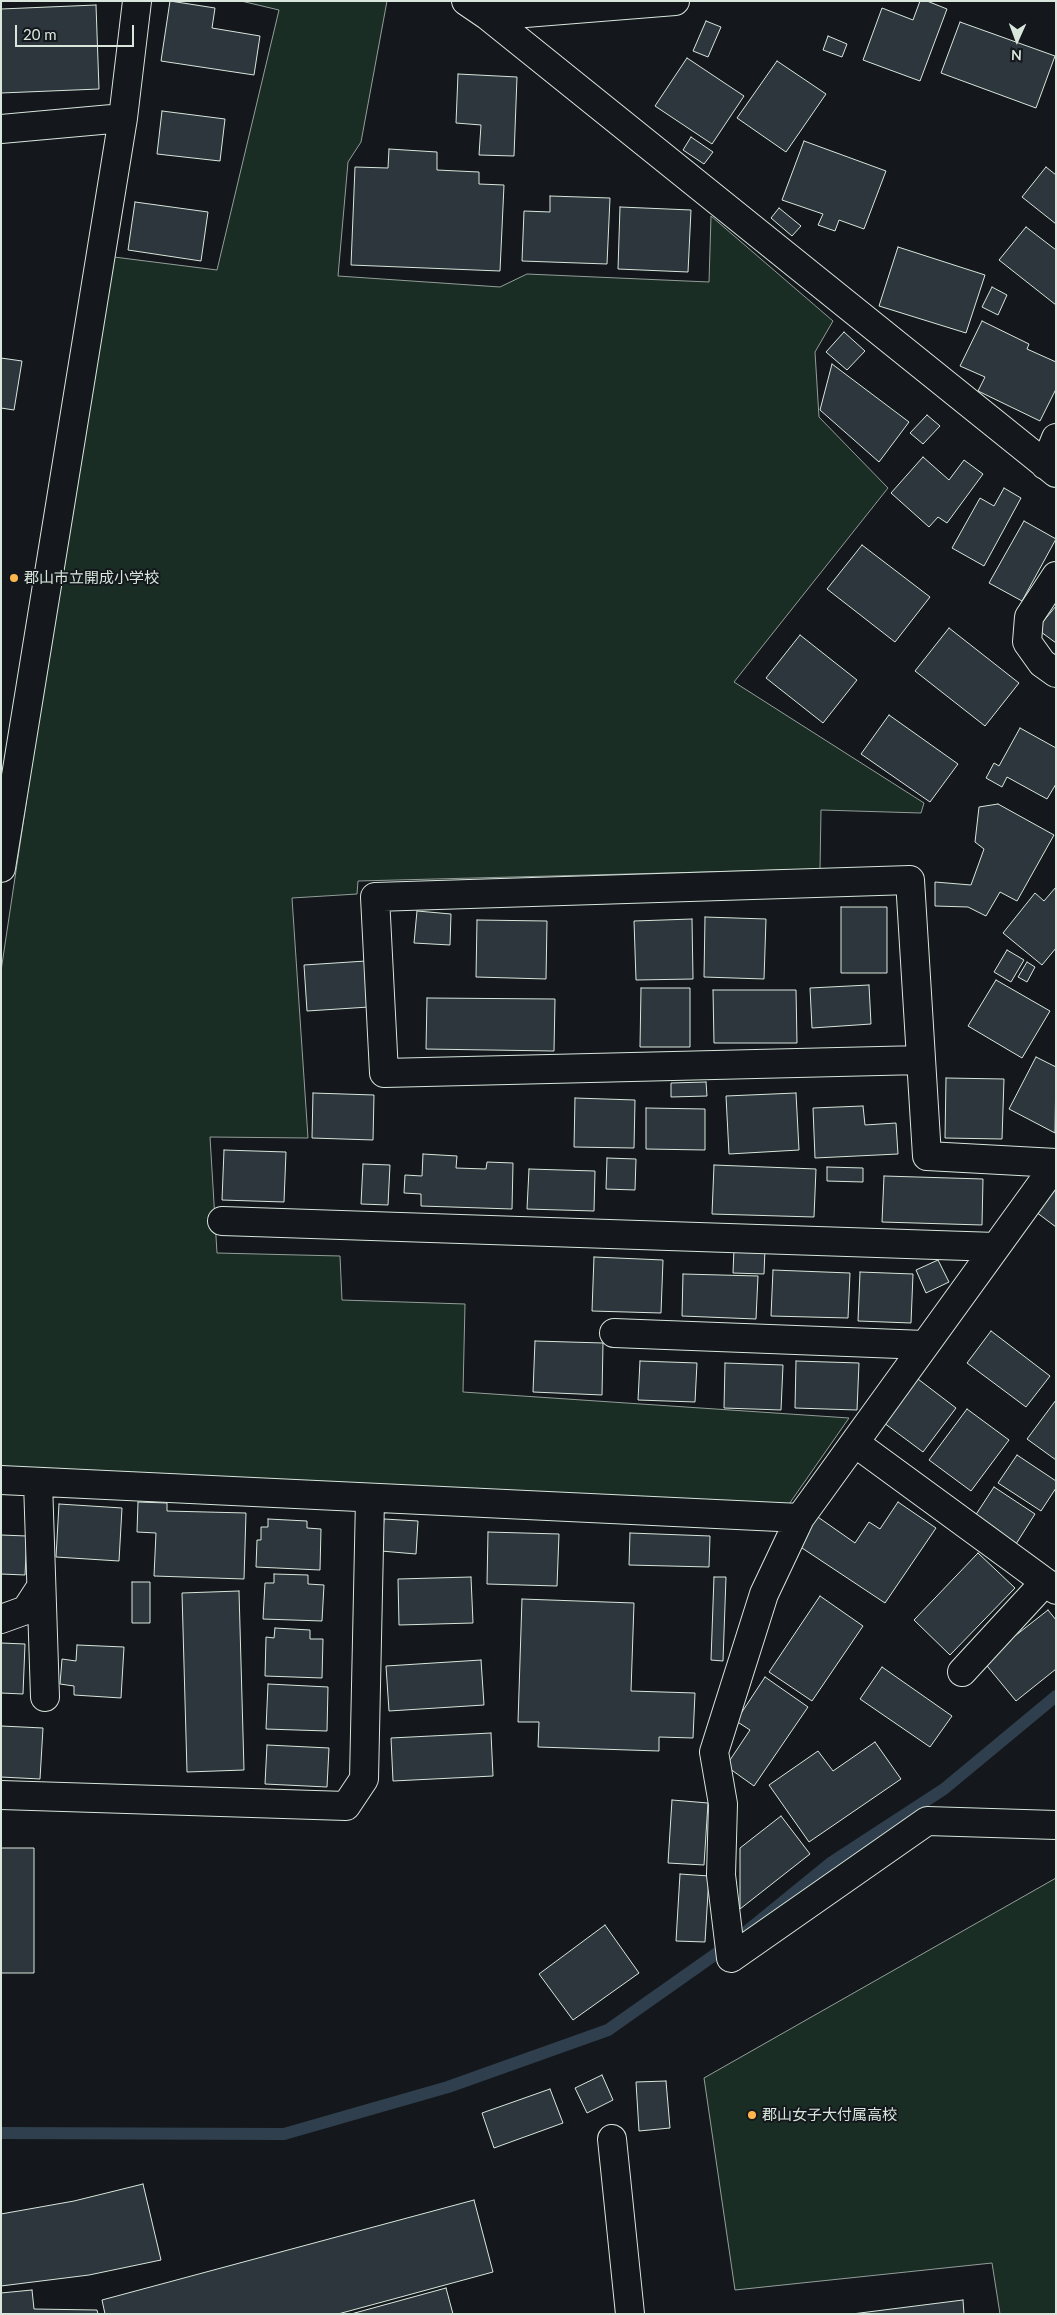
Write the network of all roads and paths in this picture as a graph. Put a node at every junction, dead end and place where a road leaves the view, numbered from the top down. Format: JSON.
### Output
{"nodes":[{"id":1,"x":138,"y":1,"type":"edge"},
{"id":2,"x":466,"y":1,"type":"edge"},
{"id":3,"x":675,"y":1,"type":"edge"},
{"id":4,"x":488,"y":16,"type":"junction"},
{"id":5,"x":123,"y":118,"type":"junction"},
{"id":6,"x":1,"y":129,"type":"edge"},
{"id":7,"x":1056,"y":438,"type":"edge"},
{"id":8,"x":1050,"y":469,"type":"edge"},
{"id":9,"x":1056,"y":576,"type":"edge"},
{"id":10,"x":1056,"y":673,"type":"edge"},
{"id":11,"x":1,"y":868,"type":"edge"},
{"id":12,"x":921,"y":1060,"type":"junction"},
{"id":13,"x":1056,"y":1163,"type":"edge"},
{"id":14,"x":222,"y":1221,"type":"dead end"},
{"id":15,"x":996,"y":1247,"type":"junction"},
{"id":16,"x":614,"y":1333,"type":"dead end"},
{"id":17,"x":925,"y":1345,"type":"junction"},
{"id":18,"x":855,"y":1442,"type":"junction"},
{"id":19,"x":1,"y":1480,"type":"edge"},
{"id":20,"x":38,"y":1482,"type":"junction"},
{"id":21,"x":370,"y":1499,"type":"junction"},
{"id":22,"x":800,"y":1518,"type":"junction"},
{"id":23,"x":1050,"y":1586,"type":"edge"},
{"id":24,"x":41,"y":1587,"type":"junction"},
{"id":25,"x":1,"y":1619,"type":"edge"},
{"id":26,"x":962,"y":1672,"type":"dead end"},
{"id":27,"x":45,"y":1696,"type":"dead end"},
{"id":28,"x":1,"y":1795,"type":"edge"},
{"id":29,"x":1056,"y":1825,"type":"edge"},
{"id":30,"x":612,"y":2139,"type":"dead end"},
{"id":31,"x":630,"y":2314,"type":"edge"}],
"edges":[{"from":1,"to":5,"type":"street"},
{"from":2,"to":4,"type":"street"},
{"from":3,"to":4,"type":"street"},
{"from":4,"to":8,"type":"street"},
{"from":5,"to":6,"type":"street"},
{"from":5,"to":11,"type":"street"},
{"from":7,"to":8,"type":"street"},
{"from":9,"to":10,"type":"street"},
{"from":12,"to":12,"type":"street"},
{"from":12,"to":13,"type":"street"},
{"from":13,"to":15,"type":"street"},
{"from":14,"to":15,"type":"street"},
{"from":15,"to":17,"type":"street"},
{"from":16,"to":17,"type":"street"},
{"from":17,"to":18,"type":"street"},
{"from":18,"to":22,"type":"street"},
{"from":18,"to":23,"type":"street"},
{"from":19,"to":20,"type":"street"},
{"from":20,"to":21,"type":"street"},
{"from":20,"to":24,"type":"street"},
{"from":21,"to":22,"type":"street"},
{"from":21,"to":28,"type":"street"},
{"from":22,"to":29,"type":"street"},
{"from":23,"to":26,"type":"street"},
{"from":24,"to":25,"type":"street"},
{"from":24,"to":27,"type":"street"},
{"from":30,"to":31,"type":"street"}]}
